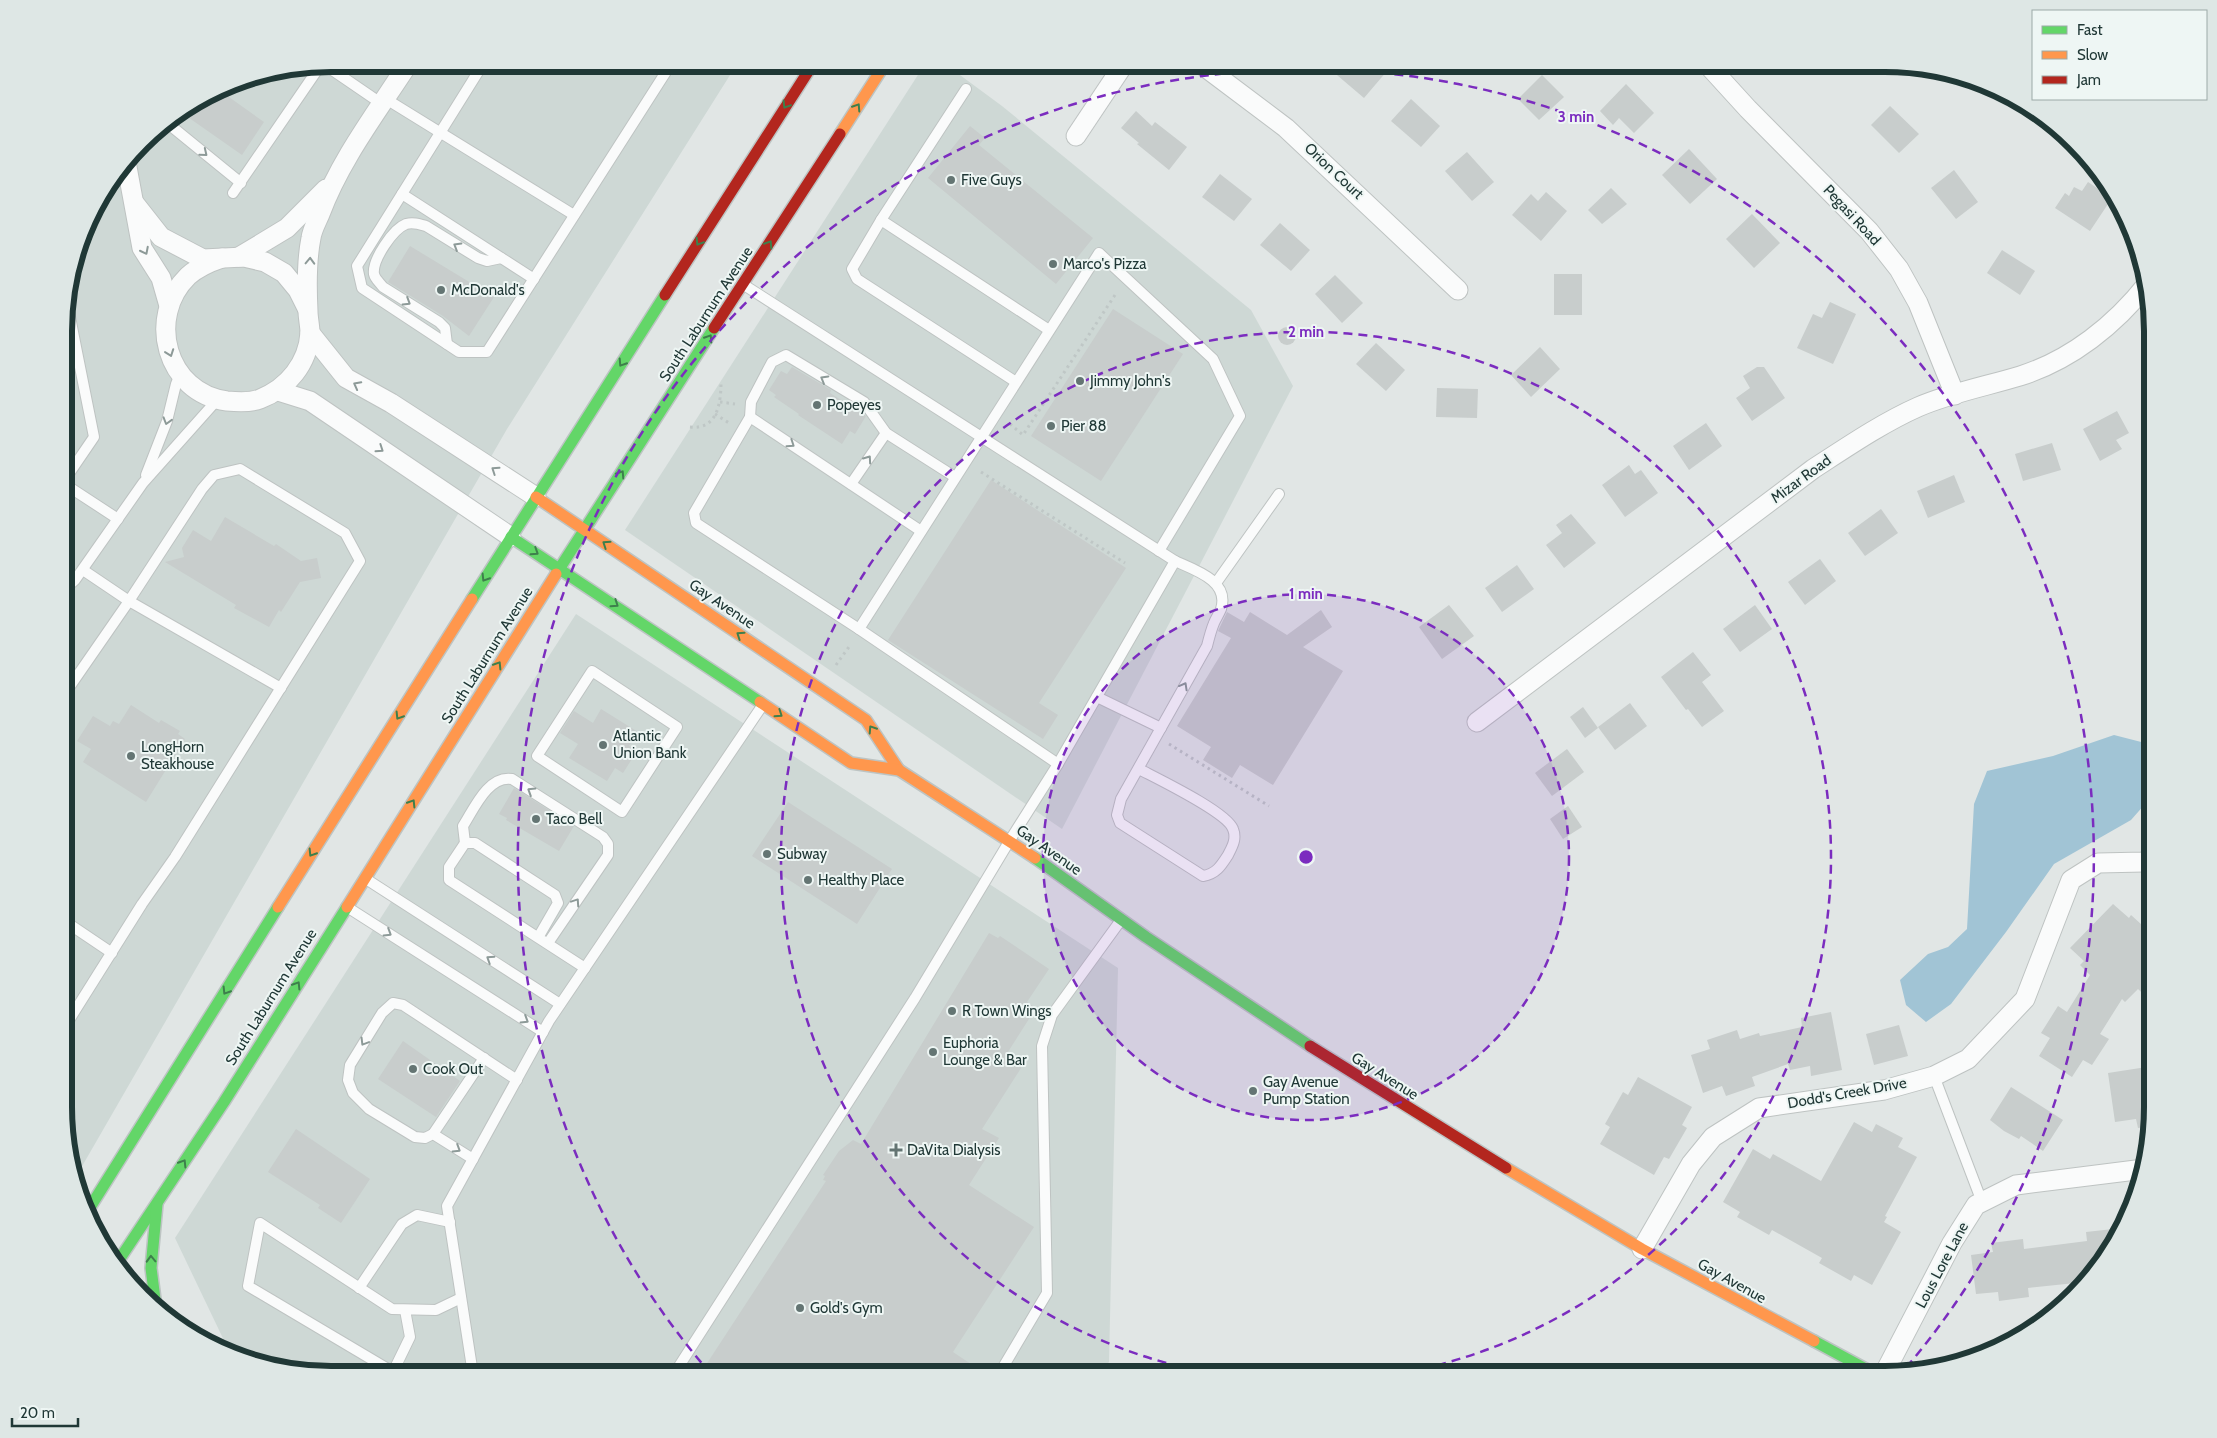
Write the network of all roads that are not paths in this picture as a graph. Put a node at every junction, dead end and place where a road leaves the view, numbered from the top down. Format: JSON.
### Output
{"nodes":[{"id":1,"x":336,"y":72,"type":"edge"},
{"id":2,"x":403,"y":72,"type":"edge"},
{"id":3,"x":478,"y":72,"type":"edge"},
{"id":4,"x":666,"y":72,"type":"edge"},
{"id":5,"x":808,"y":72,"type":"edge"},
{"id":6,"x":879,"y":72,"type":"edge"},
{"id":7,"x":1119,"y":72,"type":"edge"},
{"id":8,"x":1211,"y":72,"type":"edge"},
{"id":9,"x":1714,"y":72,"type":"edge"},
{"id":10,"x":315,"y":73,"type":"edge"},
{"id":11,"x":966,"y":89,"type":"dead end"},
{"id":12,"x":384,"y":102,"type":"junction"},
{"id":13,"x":173,"y":127,"type":"edge"},
{"id":14,"x":441,"y":133,"type":"junction"},
{"id":15,"x":1076,"y":136,"type":"dead end"},
{"id":16,"x":128,"y":172,"type":"edge"},
{"id":17,"x":241,"y":183,"type":"junction"},
{"id":18,"x":331,"y":184,"type":"junction"},
{"id":19,"x":233,"y":193,"type":"dead end"},
{"id":20,"x":402,"y":194,"type":"junction"},
{"id":21,"x":135,"y":204,"type":"junction"},
{"id":22,"x":574,"y":215,"type":"junction"},
{"id":23,"x":881,"y":220,"type":"junction"},
{"id":24,"x":230,"y":258,"type":"junction"},
{"id":25,"x":502,"y":258,"type":"junction"},
{"id":26,"x":534,"y":279,"type":"junction"},
{"id":27,"x":743,"y":285,"type":"junction"},
{"id":28,"x":1458,"y":290,"type":"dead end"},
{"id":29,"x":2141,"y":292,"type":"edge"},
{"id":30,"x":169,"y":306,"type":"junction"},
{"id":31,"x":308,"y":310,"type":"junction"},
{"id":32,"x":72,"y":328,"type":"edge"},
{"id":33,"x":1049,"y":330,"type":"junction"},
{"id":34,"x":310,"y":333,"type":"junction"},
{"id":35,"x":447,"y":344,"type":"junction"},
{"id":36,"x":180,"y":374,"type":"junction"},
{"id":37,"x":1016,"y":382,"type":"junction"},
{"id":38,"x":278,"y":391,"type":"junction"},
{"id":39,"x":1954,"y":395,"type":"junction"},
{"id":40,"x":217,"y":400,"type":"junction"},
{"id":41,"x":750,"y":417,"type":"junction"},
{"id":42,"x":886,"y":433,"type":"junction"},
{"id":43,"x":980,"y":436,"type":"junction"},
{"id":44,"x":72,"y":469,"type":"edge"},
{"id":45,"x":955,"y":477,"type":"junction"},
{"id":46,"x":143,"y":483,"type":"junction"},
{"id":47,"x":851,"y":484,"type":"junction"},
{"id":48,"x":72,"y":490,"type":"edge"},
{"id":49,"x":1279,"y":494,"type":"dead end"},
{"id":50,"x":536,"y":497,"type":"junction"},
{"id":51,"x":118,"y":519,"type":"junction"},
{"id":52,"x":585,"y":530,"type":"junction"},
{"id":53,"x":921,"y":531,"type":"junction"},
{"id":54,"x":511,"y":537,"type":"junction"},
{"id":55,"x":1159,"y":551,"type":"junction"},
{"id":56,"x":1175,"y":561,"type":"junction"},
{"id":57,"x":560,"y":568,"type":"junction"},
{"id":58,"x":83,"y":570,"type":"junction"},
{"id":59,"x":72,"y":583,"type":"edge"},
{"id":60,"x":1216,"y":583,"type":"junction"},
{"id":61,"x":129,"y":601,"type":"junction"},
{"id":62,"x":859,"y":629,"type":"junction"},
{"id":63,"x":72,"y":683,"type":"edge"},
{"id":64,"x":281,"y":688,"type":"junction"},
{"id":65,"x":1097,"y":697,"type":"junction"},
{"id":66,"x":764,"y":704,"type":"junction"},
{"id":67,"x":1477,"y":722,"type":"dead end"},
{"id":68,"x":1161,"y":728,"type":"junction"},
{"id":69,"x":1058,"y":764,"type":"junction"},
{"id":70,"x":1139,"y":769,"type":"junction"},
{"id":71,"x":899,"y":770,"type":"junction"},
{"id":72,"x":622,"y":812,"type":"joint"},
{"id":73,"x":1010,"y":840,"type":"junction"},
{"id":74,"x":465,"y":843,"type":"junction"},
{"id":75,"x":2144,"y":863,"type":"edge"},
{"id":76,"x":365,"y":878,"type":"junction"},
{"id":77,"x":346,"y":907,"type":"junction"},
{"id":78,"x":1122,"y":919,"type":"junction"},
{"id":79,"x":72,"y":926,"type":"edge"},
{"id":80,"x":539,"y":936,"type":"junction"},
{"id":81,"x":548,"y":943,"type":"junction"},
{"id":82,"x":112,"y":953,"type":"junction"},
{"id":83,"x":585,"y":968,"type":"junction"},
{"id":84,"x":560,"y":1004,"type":"junction"},
{"id":85,"x":72,"y":1016,"type":"edge"},
{"id":86,"x":543,"y":1032,"type":"junction"},
{"id":87,"x":484,"y":1058,"type":"junction"},
{"id":88,"x":1934,"y":1076,"type":"junction"},
{"id":89,"x":517,"y":1080,"type":"junction"},
{"id":90,"x":433,"y":1134,"type":"junction"},
{"id":91,"x":473,"y":1159,"type":"junction"},
{"id":92,"x":2137,"y":1170,"type":"edge"},
{"id":93,"x":1982,"y":1202,"type":"junction"},
{"id":94,"x":157,"y":1204,"type":"junction"},
{"id":95,"x":92,"y":1205,"type":"edge"},
{"id":96,"x":450,"y":1222,"type":"junction"},
{"id":97,"x":1642,"y":1249,"type":"junction"},
{"id":98,"x":121,"y":1257,"type":"edge"},
{"id":99,"x":359,"y":1288,"type":"junction"},
{"id":100,"x":153,"y":1294,"type":"edge"},
{"id":101,"x":461,"y":1298,"type":"junction"},
{"id":102,"x":405,"y":1310,"type":"junction"},
{"id":103,"x":383,"y":1366,"type":"edge"},
{"id":104,"x":396,"y":1366,"type":"edge"},
{"id":105,"x":472,"y":1366,"type":"edge"},
{"id":106,"x":679,"y":1366,"type":"edge"},
{"id":107,"x":1004,"y":1366,"type":"edge"},
{"id":108,"x":1860,"y":1366,"type":"edge"},
{"id":109,"x":1888,"y":1366,"type":"edge"}],
"edges":[{"from":1,"to":12,"type":"lane"},
{"from":2,"to":12,"type":"street"},
{"from":3,"to":14,"type":"lane"},
{"from":4,"to":22,"type":"lane"},
{"from":5,"to":50,"type":"main road","one_way":true},
{"from":27,"to":6,"type":"main road","name":"South Laburnum Avenue","one_way":true},
{"from":7,"to":15,"type":"street"},
{"from":8,"to":28,"type":"street","name":"Orion Court"},
{"from":9,"to":39,"type":"street","name":"Pegasi Road"},
{"from":10,"to":17,"type":"lane"},
{"from":11,"to":23,"type":"lane"},
{"from":12,"to":14,"type":"lane"},
{"from":12,"to":18,"type":"street"},
{"from":13,"to":17,"type":"lane","one_way":true},
{"from":14,"to":20,"type":"lane"},
{"from":14,"to":22,"type":"lane"},
{"from":16,"to":21,"type":"street"},
{"from":17,"to":19,"type":"lane"},
{"from":18,"to":24,"type":"street"},
{"from":31,"to":18,"type":"street","one_way":true},
{"from":20,"to":25,"type":"lane"},
{"from":20,"to":35,"type":"lane"},
{"from":21,"to":24,"type":"street"},
{"from":21,"to":30,"type":"street","one_way":true},
{"from":22,"to":26,"type":"lane"},
{"from":23,"to":33,"type":"lane"},
{"from":23,"to":37,"type":"lane"},
{"from":24,"to":30,"type":"street"},
{"from":24,"to":31,"type":"street"},
{"from":25,"to":26,"type":"lane"},
{"from":25,"to":35,"type":"lane","one_way":true},
{"from":26,"to":35,"type":"lane"},
{"from":27,"to":43,"type":"lane"},
{"from":52,"to":27,"type":"main road","name":"South Laburnum Avenue","one_way":true},
{"from":29,"to":39,"type":"street","name":"Mizar Road"},
{"from":30,"to":36,"type":"street","one_way":true},
{"from":31,"to":34,"type":"street"},
{"from":32,"to":44,"type":"lane"},
{"from":33,"to":37,"type":"lane"},
{"from":33,"to":55,"type":"lane"},
{"from":34,"to":38,"type":"street"},
{"from":50,"to":34,"type":"street","one_way":true},
{"from":36,"to":40,"type":"street"},
{"from":36,"to":46,"type":"lane","one_way":true},
{"from":37,"to":43,"type":"lane"},
{"from":38,"to":40,"type":"street"},
{"from":38,"to":54,"type":"street","one_way":true},
{"from":39,"to":67,"type":"street","name":"Mizar Road"},
{"from":40,"to":46,"type":"lane"},
{"from":42,"to":41,"type":"lane","one_way":true},
{"from":41,"to":47,"type":"lane","one_way":true},
{"from":41,"to":62,"type":"lane"},
{"from":42,"to":45,"type":"lane"},
{"from":47,"to":42,"type":"lane","one_way":true},
{"from":43,"to":45,"type":"lane"},
{"from":43,"to":55,"type":"lane"},
{"from":45,"to":53,"type":"lane"},
{"from":46,"to":51,"type":"lane"},
{"from":47,"to":53,"type":"lane"},
{"from":48,"to":51,"type":"lane"},
{"from":49,"to":60,"type":"lane"},
{"from":50,"to":52,"type":"main road","name":"Gay Avenue"},
{"from":50,"to":54,"type":"main road"},
{"from":51,"to":58,"type":"lane"},
{"from":52,"to":57,"type":"main road","name":"South Laburnum Avenue"},
{"from":71,"to":52,"type":"main road","name":"Gay Avenue","one_way":true},
{"from":53,"to":62,"type":"lane"},
{"from":54,"to":57,"type":"main road","name":"Gay Avenue","one_way":true},
{"from":54,"to":95,"type":"main road","one_way":true},
{"from":55,"to":56,"type":"lane"},
{"from":56,"to":60,"type":"lane"},
{"from":56,"to":65,"type":"lane"},
{"from":57,"to":66,"type":"main road","name":"Gay Avenue","one_way":true},
{"from":76,"to":57,"type":"main road","name":"South Laburnum Avenue","one_way":true},
{"from":58,"to":59,"type":"lane"},
{"from":58,"to":61,"type":"lane"},
{"from":68,"to":60,"type":"lane","one_way":true},
{"from":61,"to":63,"type":"lane"},
{"from":61,"to":64,"type":"lane"},
{"from":61,"to":64,"type":"lane"},
{"from":62,"to":69,"type":"lane"},
{"from":64,"to":82,"type":"lane"},
{"from":65,"to":68,"type":"lane"},
{"from":65,"to":69,"type":"lane"},
{"from":66,"to":71,"type":"main road","name":"Gay Avenue","one_way":true},
{"from":66,"to":83,"type":"lane"},
{"from":68,"to":70,"type":"lane"},
{"from":69,"to":73,"type":"lane"},
{"from":70,"to":70,"type":"lane"},
{"from":71,"to":73,"type":"main road","name":"Gay Avenue"},
{"from":72,"to":72,"type":"lane"},
{"from":73,"to":78,"type":"main road","name":"Gay Avenue"},
{"from":73,"to":106,"type":"lane"},
{"from":74,"to":80,"type":"lane"},
{"from":74,"to":80,"type":"lane"},
{"from":81,"to":74,"type":"lane","one_way":true},
{"from":75,"to":88,"type":"street","name":"Dodd's Creek Drive"},
{"from":76,"to":77,"type":"main road","name":"South Laburnum Avenue"},
{"from":84,"to":76,"type":"lane","one_way":true},
{"from":77,"to":86,"type":"lane","one_way":true},
{"from":94,"to":77,"type":"main road","name":"South Laburnum Avenue","one_way":true},
{"from":78,"to":97,"type":"main road","name":"Gay Avenue"},
{"from":78,"to":107,"type":"lane"},
{"from":79,"to":82,"type":"lane"},
{"from":80,"to":81,"type":"lane"},
{"from":81,"to":83,"type":"lane"},
{"from":82,"to":85,"type":"lane"},
{"from":83,"to":84,"type":"lane"},
{"from":84,"to":86,"type":"lane"},
{"from":86,"to":89,"type":"lane"},
{"from":87,"to":89,"type":"lane"},
{"from":87,"to":90,"type":"lane"},
{"from":87,"to":90,"type":"lane","one_way":true},
{"from":88,"to":93,"type":"lane"},
{"from":88,"to":97,"type":"street","name":"Dodd's Creek Drive"},
{"from":89,"to":91,"type":"lane"},
{"from":90,"to":91,"type":"lane","one_way":true},
{"from":91,"to":96,"type":"lane"},
{"from":92,"to":93,"type":"street","name":"Lous Lore Lane"},
{"from":93,"to":109,"type":"street","name":"Lous Lore Lane"},
{"from":94,"to":98,"type":"main road","name":"South Laburnum Avenue"},
{"from":100,"to":94,"type":"main road","one_way":true},
{"from":96,"to":99,"type":"lane"},
{"from":96,"to":101,"type":"lane"},
{"from":97,"to":108,"type":"main road","name":"Gay Avenue"},
{"from":99,"to":102,"type":"lane"},
{"from":99,"to":103,"type":"lane"},
{"from":101,"to":102,"type":"lane"},
{"from":101,"to":105,"type":"lane"},
{"from":102,"to":104,"type":"lane"}]}
